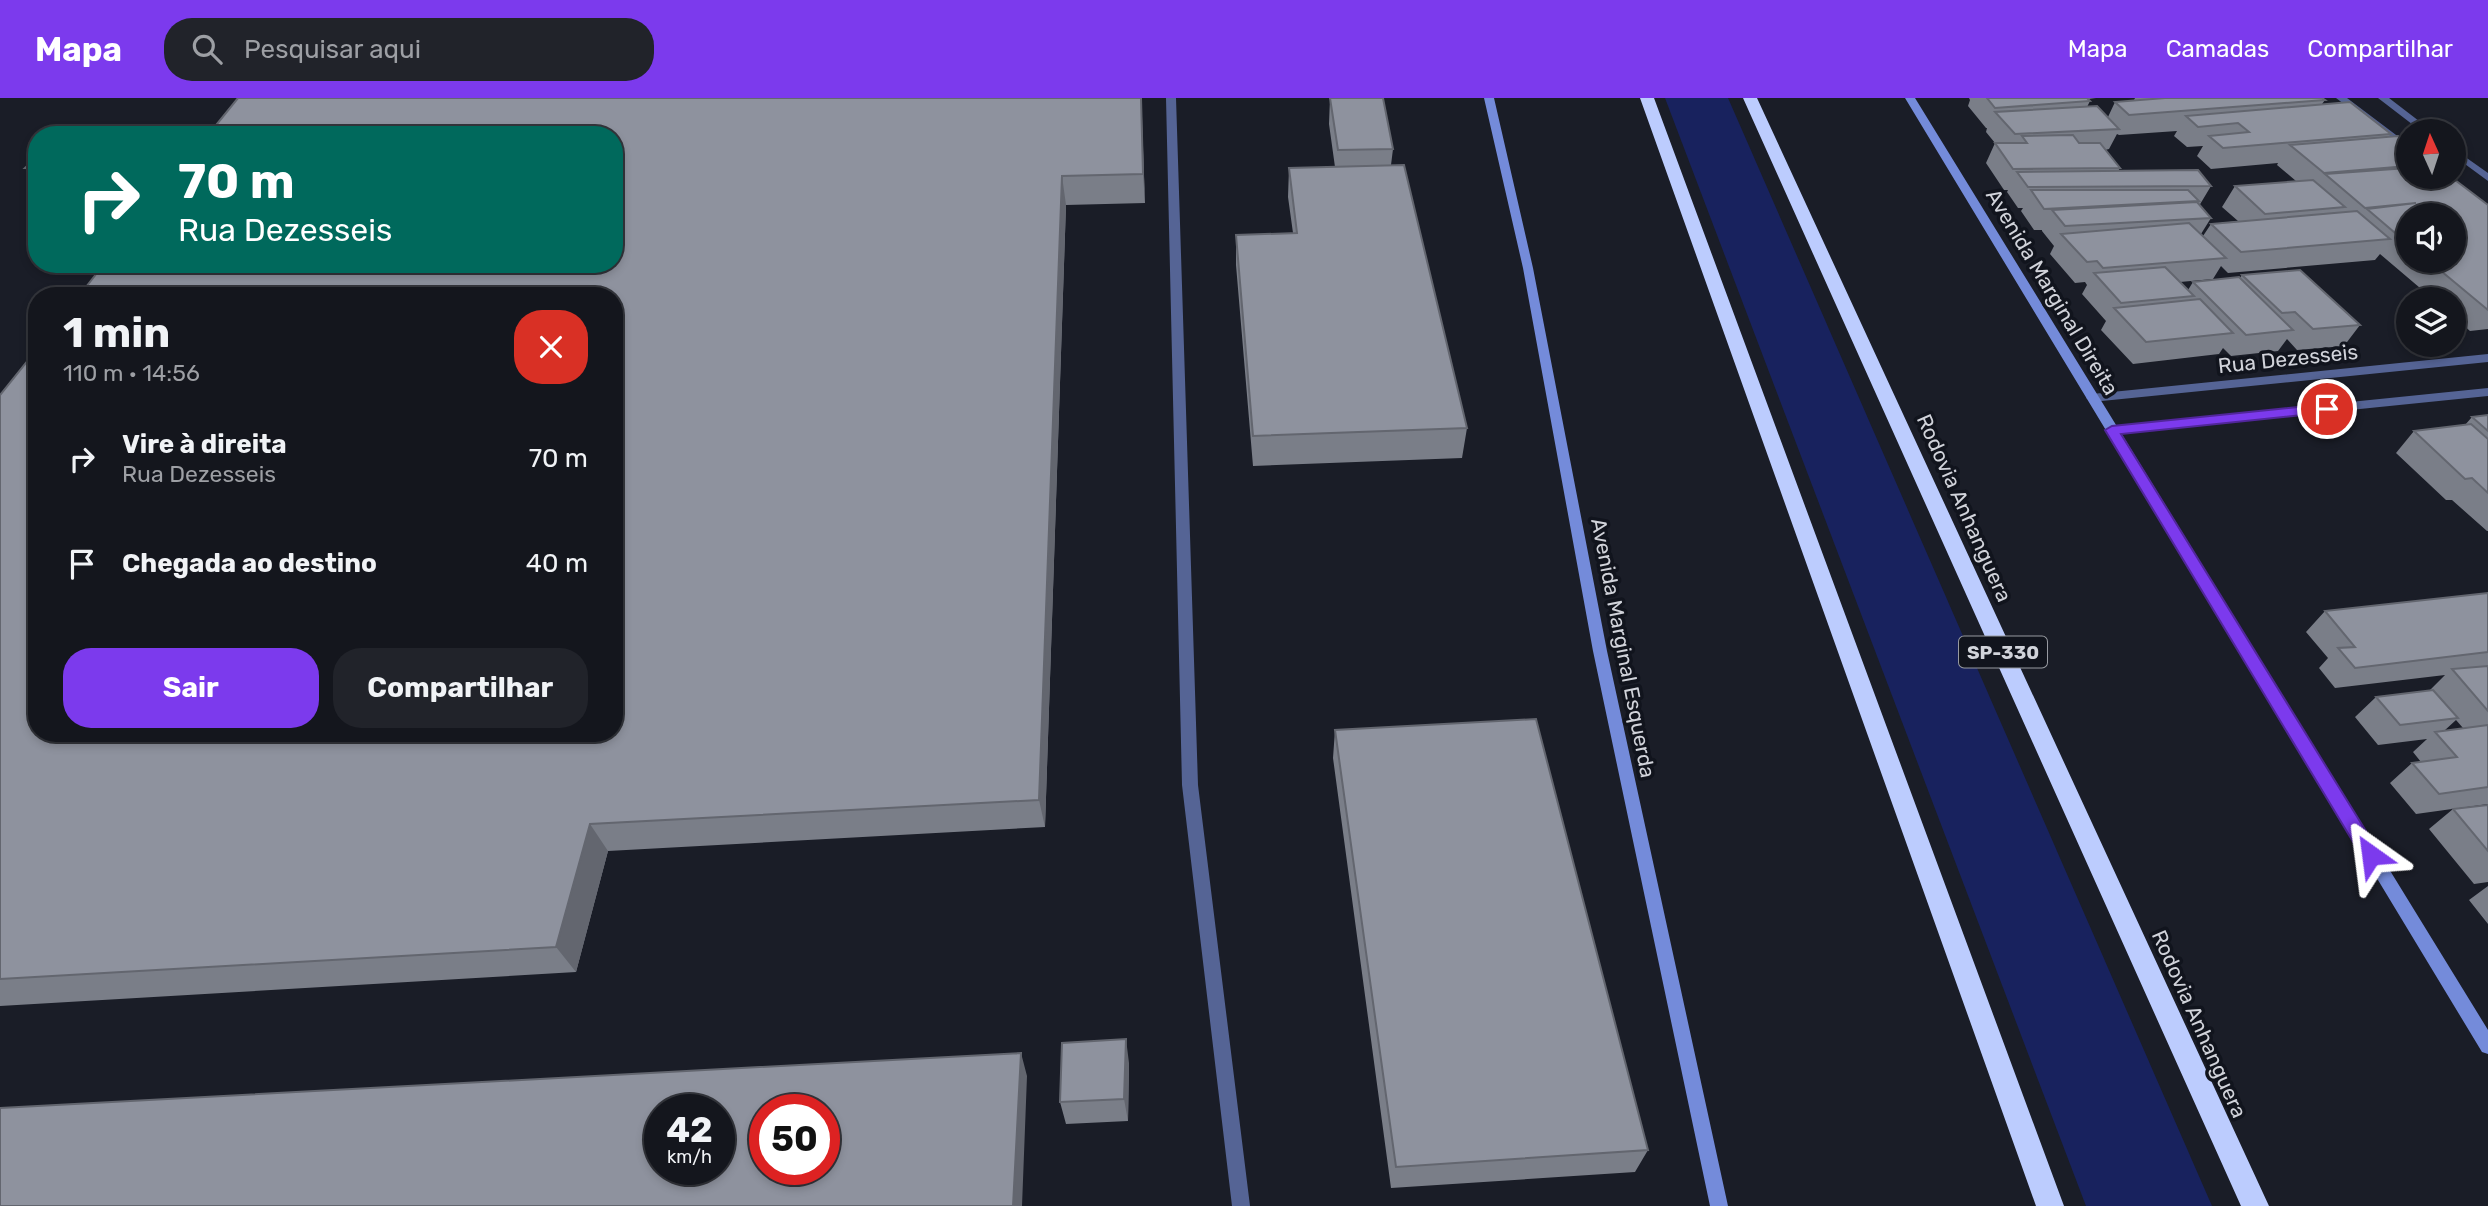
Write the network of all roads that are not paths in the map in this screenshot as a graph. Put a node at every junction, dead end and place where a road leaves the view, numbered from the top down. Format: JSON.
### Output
{"nodes":[{"id":1,"x":1171,"y":98,"type":"edge"},
{"id":2,"x":1489,"y":98,"type":"edge"},
{"id":3,"x":1647,"y":98,"type":"edge"},
{"id":4,"x":1750,"y":98,"type":"edge"},
{"id":5,"x":1910,"y":98,"type":"edge"},
{"id":6,"x":2341,"y":98,"type":"edge"},
{"id":7,"x":2383,"y":98,"type":"edge"},
{"id":8,"x":2411,"y":119,"type":"edge"},
{"id":9,"x":2396,"y":140,"type":"edge"},
{"id":10,"x":2466,"y":161,"type":"edge"},
{"id":11,"x":2488,"y":178,"type":"edge"},
{"id":12,"x":2488,"y":358,"type":"edge"},
{"id":13,"x":2488,"y":392,"type":"edge"},
{"id":14,"x":2092,"y":398,"type":"junction"},
{"id":15,"x":2112,"y":430,"type":"junction"},
{"id":16,"x":2488,"y":1046,"type":"edge"},
{"id":17,"x":1241,"y":1206,"type":"edge"},
{"id":18,"x":1719,"y":1206,"type":"edge"},
{"id":19,"x":2050,"y":1206,"type":"edge"},
{"id":20,"x":2255,"y":1206,"type":"edge"}],
"edges":[{"from":1,"to":17,"type":"street"},
{"from":2,"to":18,"type":"main road","name":"Avenida Marginal Esquerda"},
{"from":3,"to":19,"type":"highway"},
{"from":4,"to":20,"type":"highway","name":"Rodovia Anhanguera","number":"SP-330"},
{"from":5,"to":14,"type":"main road","name":"Avenida Marginal Direita"},
{"from":6,"to":9,"type":"street"},
{"from":7,"to":8,"type":"street"},
{"from":10,"to":11,"type":"street"},
{"from":12,"to":14,"type":"street","name":"Rua Dezesseis"},
{"from":13,"to":15,"type":"street"},
{"from":14,"to":15,"type":"main road","name":"Avenida Marginal Direita"},
{"from":15,"to":16,"type":"main road","name":"Avenida Marginal Direita"}]}
